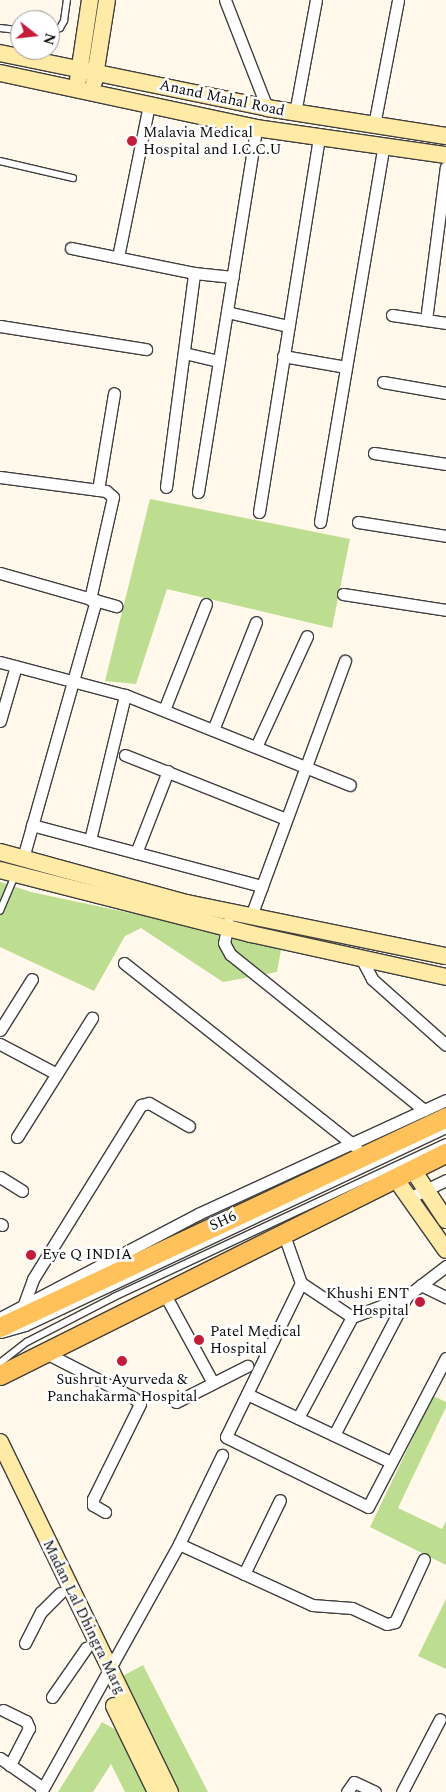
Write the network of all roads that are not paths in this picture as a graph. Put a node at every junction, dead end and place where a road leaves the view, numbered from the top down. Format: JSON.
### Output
{"nodes":[{"id":1,"x":67,"y":0,"type":"edge"},
{"id":2,"x":90,"y":0,"type":"edge"},
{"id":3,"x":107,"y":0,"type":"edge"},
{"id":4,"x":225,"y":0,"type":"edge"},
{"id":5,"x":316,"y":0,"type":"edge"},
{"id":6,"x":398,"y":0,"type":"edge"},
{"id":7,"x":60,"y":28,"type":"edge"},
{"id":8,"x":0,"y":53,"type":"edge"},
{"id":9,"x":88,"y":70,"type":"junction"},
{"id":10,"x":0,"y":73,"type":"edge"},
{"id":11,"x":84,"y":91,"type":"junction"},
{"id":12,"x":149,"y":105,"type":"junction"},
{"id":13,"x":267,"y":108,"type":"junction"},
{"id":14,"x":294,"y":113,"type":"junction"},
{"id":15,"x":374,"y":125,"type":"junction"},
{"id":16,"x":256,"y":128,"type":"junction"},
{"id":17,"x":446,"y":136,"type":"edge"},
{"id":18,"x":319,"y":137,"type":"junction"},
{"id":19,"x":384,"y":145,"type":"junction"},
{"id":20,"x":446,"y":155,"type":"edge"},
{"id":21,"x":0,"y":161,"type":"edge"},
{"id":22,"x":446,"y":167,"type":"edge"},
{"id":23,"x":73,"y":178,"type":"dead end"},
{"id":24,"x":71,"y":248,"type":"dead end"},
{"id":25,"x":441,"y":249,"type":"edge"},
{"id":26,"x":118,"y":258,"type":"junction"},
{"id":27,"x":194,"y":274,"type":"junction"},
{"id":28,"x":233,"y":277,"type":"junction"},
{"id":29,"x":228,"y":312,"type":"junction"},
{"id":30,"x":392,"y":315,"type":"dead end"},
{"id":31,"x":426,"y":320,"type":"junction"},
{"id":32,"x":446,"y":323,"type":"edge"},
{"id":33,"x":0,"y":326,"type":"edge"},
{"id":34,"x":288,"y":326,"type":"junction"},
{"id":35,"x":146,"y":349,"type":"dead end"},
{"id":36,"x":184,"y":353,"type":"junction"},
{"id":37,"x":283,"y":356,"type":"junction"},
{"id":38,"x":219,"y":360,"type":"junction"},
{"id":39,"x":346,"y":367,"type":"junction"},
{"id":40,"x":383,"y":382,"type":"dead end"},
{"id":41,"x":114,"y":393,"type":"dead end"},
{"id":42,"x":446,"y":393,"type":"edge"},
{"id":43,"x":374,"y":453,"type":"dead end"},
{"id":44,"x":446,"y":464,"type":"edge"},
{"id":45,"x":0,"y":477,"type":"edge"},
{"id":46,"x":166,"y":487,"type":"dead end"},
{"id":47,"x":98,"y":490,"type":"junction"},
{"id":48,"x":198,"y":492,"type":"dead end"},
{"id":49,"x":260,"y":512,"type":"dead end"},
{"id":50,"x":320,"y":522,"type":"dead end"},
{"id":51,"x":358,"y":522,"type":"dead end"},
{"id":52,"x":446,"y":536,"type":"edge"},
{"id":53,"x":0,"y":573,"type":"edge"},
{"id":54,"x":343,"y":594,"type":"dead end"},
{"id":55,"x":93,"y":599,"type":"junction"},
{"id":56,"x":206,"y":604,"type":"dead end"},
{"id":57,"x":116,"y":606,"type":"dead end"},
{"id":58,"x":446,"y":610,"type":"edge"},
{"id":59,"x":256,"y":622,"type":"dead end"},
{"id":60,"x":307,"y":636,"type":"dead end"},
{"id":61,"x":0,"y":662,"type":"edge"},
{"id":62,"x":345,"y":662,"type":"dead end"},
{"id":63,"x":16,"y":666,"type":"junction"},
{"id":64,"x":72,"y":681,"type":"junction"},
{"id":65,"x":126,"y":695,"type":"junction"},
{"id":66,"x":164,"y":710,"type":"junction"},
{"id":67,"x":0,"y":721,"type":"edge"},
{"id":68,"x":212,"y":730,"type":"junction"},
{"id":69,"x":256,"y":748,"type":"junction"},
{"id":70,"x":125,"y":755,"type":"dead end"},
{"id":71,"x":305,"y":767,"type":"junction"},
{"id":72,"x":168,"y":772,"type":"junction"},
{"id":73,"x":350,"y":785,"type":"dead end"},
{"id":74,"x":286,"y":819,"type":"junction"},
{"id":75,"x":32,"y":825,"type":"junction"},
{"id":76,"x":90,"y":840,"type":"junction"},
{"id":77,"x":0,"y":852,"type":"edge"},
{"id":78,"x":136,"y":853,"type":"junction"},
{"id":79,"x":23,"y":858,"type":"junction"},
{"id":80,"x":8,"y":872,"type":"edge"},
{"id":81,"x":262,"y":886,"type":"junction"},
{"id":82,"x":0,"y":911,"type":"edge"},
{"id":83,"x":231,"y":912,"type":"junction"},
{"id":84,"x":251,"y":916,"type":"junction"},
{"id":85,"x":226,"y":928,"type":"junction"},
{"id":86,"x":446,"y":956,"type":"edge"},
{"id":87,"x":361,"y":958,"type":"junction"},
{"id":88,"x":124,"y":963,"type":"dead end"},
{"id":89,"x":446,"y":977,"type":"edge"},
{"id":90,"x":32,"y":979,"type":"dead end"},
{"id":91,"x":92,"y":1018,"type":"dead end"},
{"id":92,"x":0,"y":1030,"type":"edge"},
{"id":93,"x":0,"y":1044,"type":"edge"},
{"id":94,"x":446,"y":1045,"type":"edge"},
{"id":95,"x":57,"y":1074,"type":"junction"},
{"id":96,"x":446,"y":1100,"type":"edge"},
{"id":97,"x":424,"y":1110,"type":"junction"},
{"id":98,"x":446,"y":1117,"type":"edge"},
{"id":99,"x":189,"y":1126,"type":"dead end"},
{"id":100,"x":446,"y":1130,"type":"edge"},
{"id":101,"x":17,"y":1137,"type":"dead end"},
{"id":102,"x":446,"y":1142,"type":"edge"},
{"id":103,"x":358,"y":1149,"type":"junction"},
{"id":104,"x":446,"y":1153,"type":"edge"},
{"id":105,"x":413,"y":1170,"type":"junction"},
{"id":106,"x":0,"y":1177,"type":"edge"},
{"id":107,"x":395,"y":1178,"type":"junction"},
{"id":108,"x":446,"y":1180,"type":"edge"},
{"id":109,"x":426,"y":1190,"type":"junction"},
{"id":110,"x":22,"y":1192,"type":"dead end"},
{"id":111,"x":409,"y":1198,"type":"junction"},
{"id":112,"x":446,"y":1220,"type":"edge"},
{"id":113,"x":284,"y":1235,"type":"junction"},
{"id":114,"x":446,"y":1250,"type":"edge"},
{"id":115,"x":446,"y":1266,"type":"edge"},
{"id":116,"x":301,"y":1283,"type":"junction"},
{"id":117,"x":421,"y":1284,"type":"junction"},
{"id":118,"x":164,"y":1292,"type":"junction"},
{"id":119,"x":407,"y":1296,"type":"junction"},
{"id":120,"x":446,"y":1297,"type":"edge"},
{"id":121,"x":24,"y":1304,"type":"junction"},
{"id":122,"x":352,"y":1317,"type":"junction"},
{"id":123,"x":0,"y":1318,"type":"edge"},
{"id":124,"x":0,"y":1327,"type":"edge"},
{"id":125,"x":0,"y":1336,"type":"edge"},
{"id":126,"x":44,"y":1352,"type":"junction"},
{"id":127,"x":446,"y":1358,"type":"edge"},
{"id":128,"x":0,"y":1363,"type":"edge"},
{"id":129,"x":247,"y":1366,"type":"dead end"},
{"id":130,"x":0,"y":1375,"type":"edge"},
{"id":131,"x":213,"y":1383,"type":"junction"},
{"id":132,"x":247,"y":1394,"type":"junction"},
{"id":133,"x":176,"y":1402,"type":"dead end"},
{"id":134,"x":298,"y":1418,"type":"junction"},
{"id":135,"x":334,"y":1435,"type":"junction"},
{"id":136,"x":0,"y":1442,"type":"edge"},
{"id":137,"x":222,"y":1455,"type":"dead end"},
{"id":138,"x":392,"y":1462,"type":"junction"},
{"id":139,"x":0,"y":1467,"type":"edge"},
{"id":140,"x":280,"y":1500,"type":"dead end"},
{"id":141,"x":105,"y":1512,"type":"dead end"},
{"id":142,"x":179,"y":1544,"type":"junction"},
{"id":143,"x":424,"y":1559,"type":"dead end"},
{"id":144,"x":244,"y":1574,"type":"junction"},
{"id":145,"x":60,"y":1593,"type":"junction"},
{"id":146,"x":25,"y":1643,"type":"dead end"},
{"id":147,"x":86,"y":1648,"type":"junction"},
{"id":148,"x":106,"y":1678,"type":"junction"},
{"id":149,"x":52,"y":1697,"type":"dead end"},
{"id":150,"x":3,"y":1710,"type":"dead end"},
{"id":151,"x":440,"y":1719,"type":"dead end"},
{"id":152,"x":0,"y":1758,"type":"edge"},
{"id":153,"x":10,"y":1765,"type":"junction"},
{"id":154,"x":42,"y":1790,"type":"edge"},
{"id":155,"x":156,"y":1792,"type":"edge"},
{"id":156,"x":170,"y":1792,"type":"edge"},
{"id":157,"x":347,"y":1792,"type":"edge"},
{"id":158,"x":375,"y":1792,"type":"edge"},
{"id":159,"x":402,"y":1792,"type":"edge"}],
"edges":[{"from":1,"to":7,"type":"lane"},
{"from":2,"to":9,"type":"street"},
{"from":3,"to":9,"type":"street"},
{"from":4,"to":13,"type":"street"},
{"from":5,"to":14,"type":"street"},
{"from":6,"to":15,"type":"street"},
{"from":8,"to":9,"type":"street","name":"Anand Mahal Road"},
{"from":9,"to":11,"type":"street"},
{"from":9,"to":13,"type":"street","name":"Anand Mahal Road"},
{"from":10,"to":11,"type":"street","name":"Anand Mahal Road"},
{"from":11,"to":12,"type":"street","name":"Anand Mahal Road"},
{"from":12,"to":16,"type":"street","name":"Anand Mahal Road"},
{"from":12,"to":26,"type":"street"},
{"from":13,"to":14,"type":"street","name":"Anand Mahal Road"},
{"from":14,"to":15,"type":"street","name":"Anand Mahal Road"},
{"from":15,"to":17,"type":"street","name":"Anand Mahal Road"},
{"from":16,"to":18,"type":"street","name":"Anand Mahal Road"},
{"from":16,"to":28,"type":"street"},
{"from":18,"to":19,"type":"street","name":"Anand Mahal Road"},
{"from":18,"to":34,"type":"street"},
{"from":19,"to":20,"type":"street","name":"Anand Mahal Road"},
{"from":19,"to":39,"type":"street"},
{"from":21,"to":23,"type":"lane"},
{"from":22,"to":25,"type":"street"},
{"from":24,"to":26,"type":"street"},
{"from":25,"to":31,"type":"street"},
{"from":26,"to":27,"type":"street"},
{"from":27,"to":28,"type":"street"},
{"from":27,"to":36,"type":"street"},
{"from":28,"to":29,"type":"street"},
{"from":29,"to":34,"type":"street"},
{"from":29,"to":38,"type":"street"},
{"from":30,"to":31,"type":"street"},
{"from":31,"to":32,"type":"street"},
{"from":33,"to":35,"type":"street"},
{"from":34,"to":37,"type":"street"},
{"from":36,"to":38,"type":"street"},
{"from":36,"to":46,"type":"street"},
{"from":37,"to":39,"type":"street"},
{"from":37,"to":49,"type":"street"},
{"from":38,"to":48,"type":"street"},
{"from":39,"to":50,"type":"street"},
{"from":40,"to":42,"type":"street"},
{"from":41,"to":47,"type":"street"},
{"from":43,"to":44,"type":"street"},
{"from":45,"to":47,"type":"street"},
{"from":47,"to":55,"type":"street"},
{"from":51,"to":52,"type":"street"},
{"from":53,"to":55,"type":"street"},
{"from":54,"to":58,"type":"street"},
{"from":55,"to":57,"type":"street"},
{"from":55,"to":64,"type":"street"},
{"from":56,"to":66,"type":"street"},
{"from":59,"to":68,"type":"street"},
{"from":60,"to":69,"type":"street"},
{"from":61,"to":63,"type":"street"},
{"from":62,"to":71,"type":"street"},
{"from":63,"to":64,"type":"street"},
{"from":63,"to":67,"type":"street"},
{"from":64,"to":65,"type":"street"},
{"from":64,"to":75,"type":"street"},
{"from":65,"to":66,"type":"street"},
{"from":65,"to":76,"type":"street"},
{"from":66,"to":68,"type":"street"},
{"from":68,"to":69,"type":"street"},
{"from":69,"to":71,"type":"street"},
{"from":70,"to":72,"type":"street"},
{"from":71,"to":73,"type":"street"},
{"from":71,"to":74,"type":"street"},
{"from":72,"to":74,"type":"street"},
{"from":72,"to":78,"type":"street"},
{"from":74,"to":81,"type":"street"},
{"from":75,"to":76,"type":"street"},
{"from":75,"to":79,"type":"street"},
{"from":76,"to":78,"type":"street"},
{"from":77,"to":79,"type":"street"},
{"from":78,"to":81,"type":"street"},
{"from":79,"to":83,"type":"street"},
{"from":80,"to":82,"type":"lane"},
{"from":80,"to":85,"type":"street"},
{"from":81,"to":84,"type":"street"},
{"from":83,"to":84,"type":"street"},
{"from":83,"to":85,"type":"street"},
{"from":84,"to":86,"type":"street"},
{"from":85,"to":87,"type":"street"},
{"from":85,"to":97,"type":"street"},
{"from":87,"to":89,"type":"street"},
{"from":87,"to":94,"type":"street"},
{"from":88,"to":103,"type":"street"},
{"from":90,"to":92,"type":"street"},
{"from":91,"to":95,"type":"street"},
{"from":93,"to":95,"type":"street"},
{"from":95,"to":101,"type":"street"},
{"from":96,"to":97,"type":"street"},
{"from":97,"to":103,"type":"street"},
{"from":98,"to":103,"type":"main road","name":"SH6"},
{"from":99,"to":121,"type":"street"},
{"from":100,"to":125,"type":"lane"},
{"from":102,"to":128,"type":"lane"},
{"from":103,"to":121,"type":"street"},
{"from":103,"to":124,"type":"main road","name":"SH6"},
{"from":104,"to":105,"type":"main road"},
{"from":105,"to":107,"type":"main road"},
{"from":105,"to":109,"type":"street"},
{"from":106,"to":110,"type":"street"},
{"from":107,"to":111,"type":"street"},
{"from":107,"to":113,"type":"main road"},
{"from":108,"to":109,"type":"street"},
{"from":109,"to":111,"type":"street"},
{"from":109,"to":112,"type":"street"},
{"from":111,"to":114,"type":"street"},
{"from":113,"to":116,"type":"street"},
{"from":113,"to":118,"type":"main road"},
{"from":115,"to":117,"type":"street"},
{"from":116,"to":122,"type":"street"},
{"from":116,"to":132,"type":"street"},
{"from":117,"to":119,"type":"street"},
{"from":117,"to":120,"type":"street"},
{"from":118,"to":126,"type":"main road"},
{"from":118,"to":131,"type":"street"},
{"from":119,"to":122,"type":"street"},
{"from":119,"to":135,"type":"street"},
{"from":121,"to":123,"type":"street"},
{"from":122,"to":134,"type":"street"},
{"from":126,"to":130,"type":"main road"},
{"from":126,"to":141,"type":"street"},
{"from":127,"to":138,"type":"street"},
{"from":129,"to":131,"type":"street"},
{"from":131,"to":133,"type":"street"},
{"from":132,"to":134,"type":"street"},
{"from":132,"to":138,"type":"street"},
{"from":134,"to":135,"type":"street"},
{"from":135,"to":138,"type":"street"},
{"from":136,"to":148,"type":"street","name":"Madan Lal Dhingra Marg"},
{"from":137,"to":142,"type":"street"},
{"from":139,"to":145,"type":"street","name":"Madan Lal Dhingra Marg"},
{"from":140,"to":144,"type":"street"},
{"from":142,"to":144,"type":"street"},
{"from":142,"to":148,"type":"street"},
{"from":143,"to":144,"type":"street"},
{"from":145,"to":146,"type":"street"},
{"from":145,"to":147,"type":"street","name":"Madan Lal Dhingra Marg"},
{"from":147,"to":148,"type":"street","name":"Madan Lal Dhingra Marg"},
{"from":147,"to":149,"type":"street"},
{"from":148,"to":154,"type":"street"},
{"from":148,"to":155,"type":"street","name":"Madan Lal Dhingra Marg"},
{"from":148,"to":156,"type":"street","name":"Madan Lal Dhingra Marg"},
{"from":150,"to":153,"type":"street"},
{"from":151,"to":159,"type":"street"},
{"from":152,"to":153,"type":"street"},
{"from":153,"to":154,"type":"street"},
{"from":157,"to":158,"type":"street"}]}
